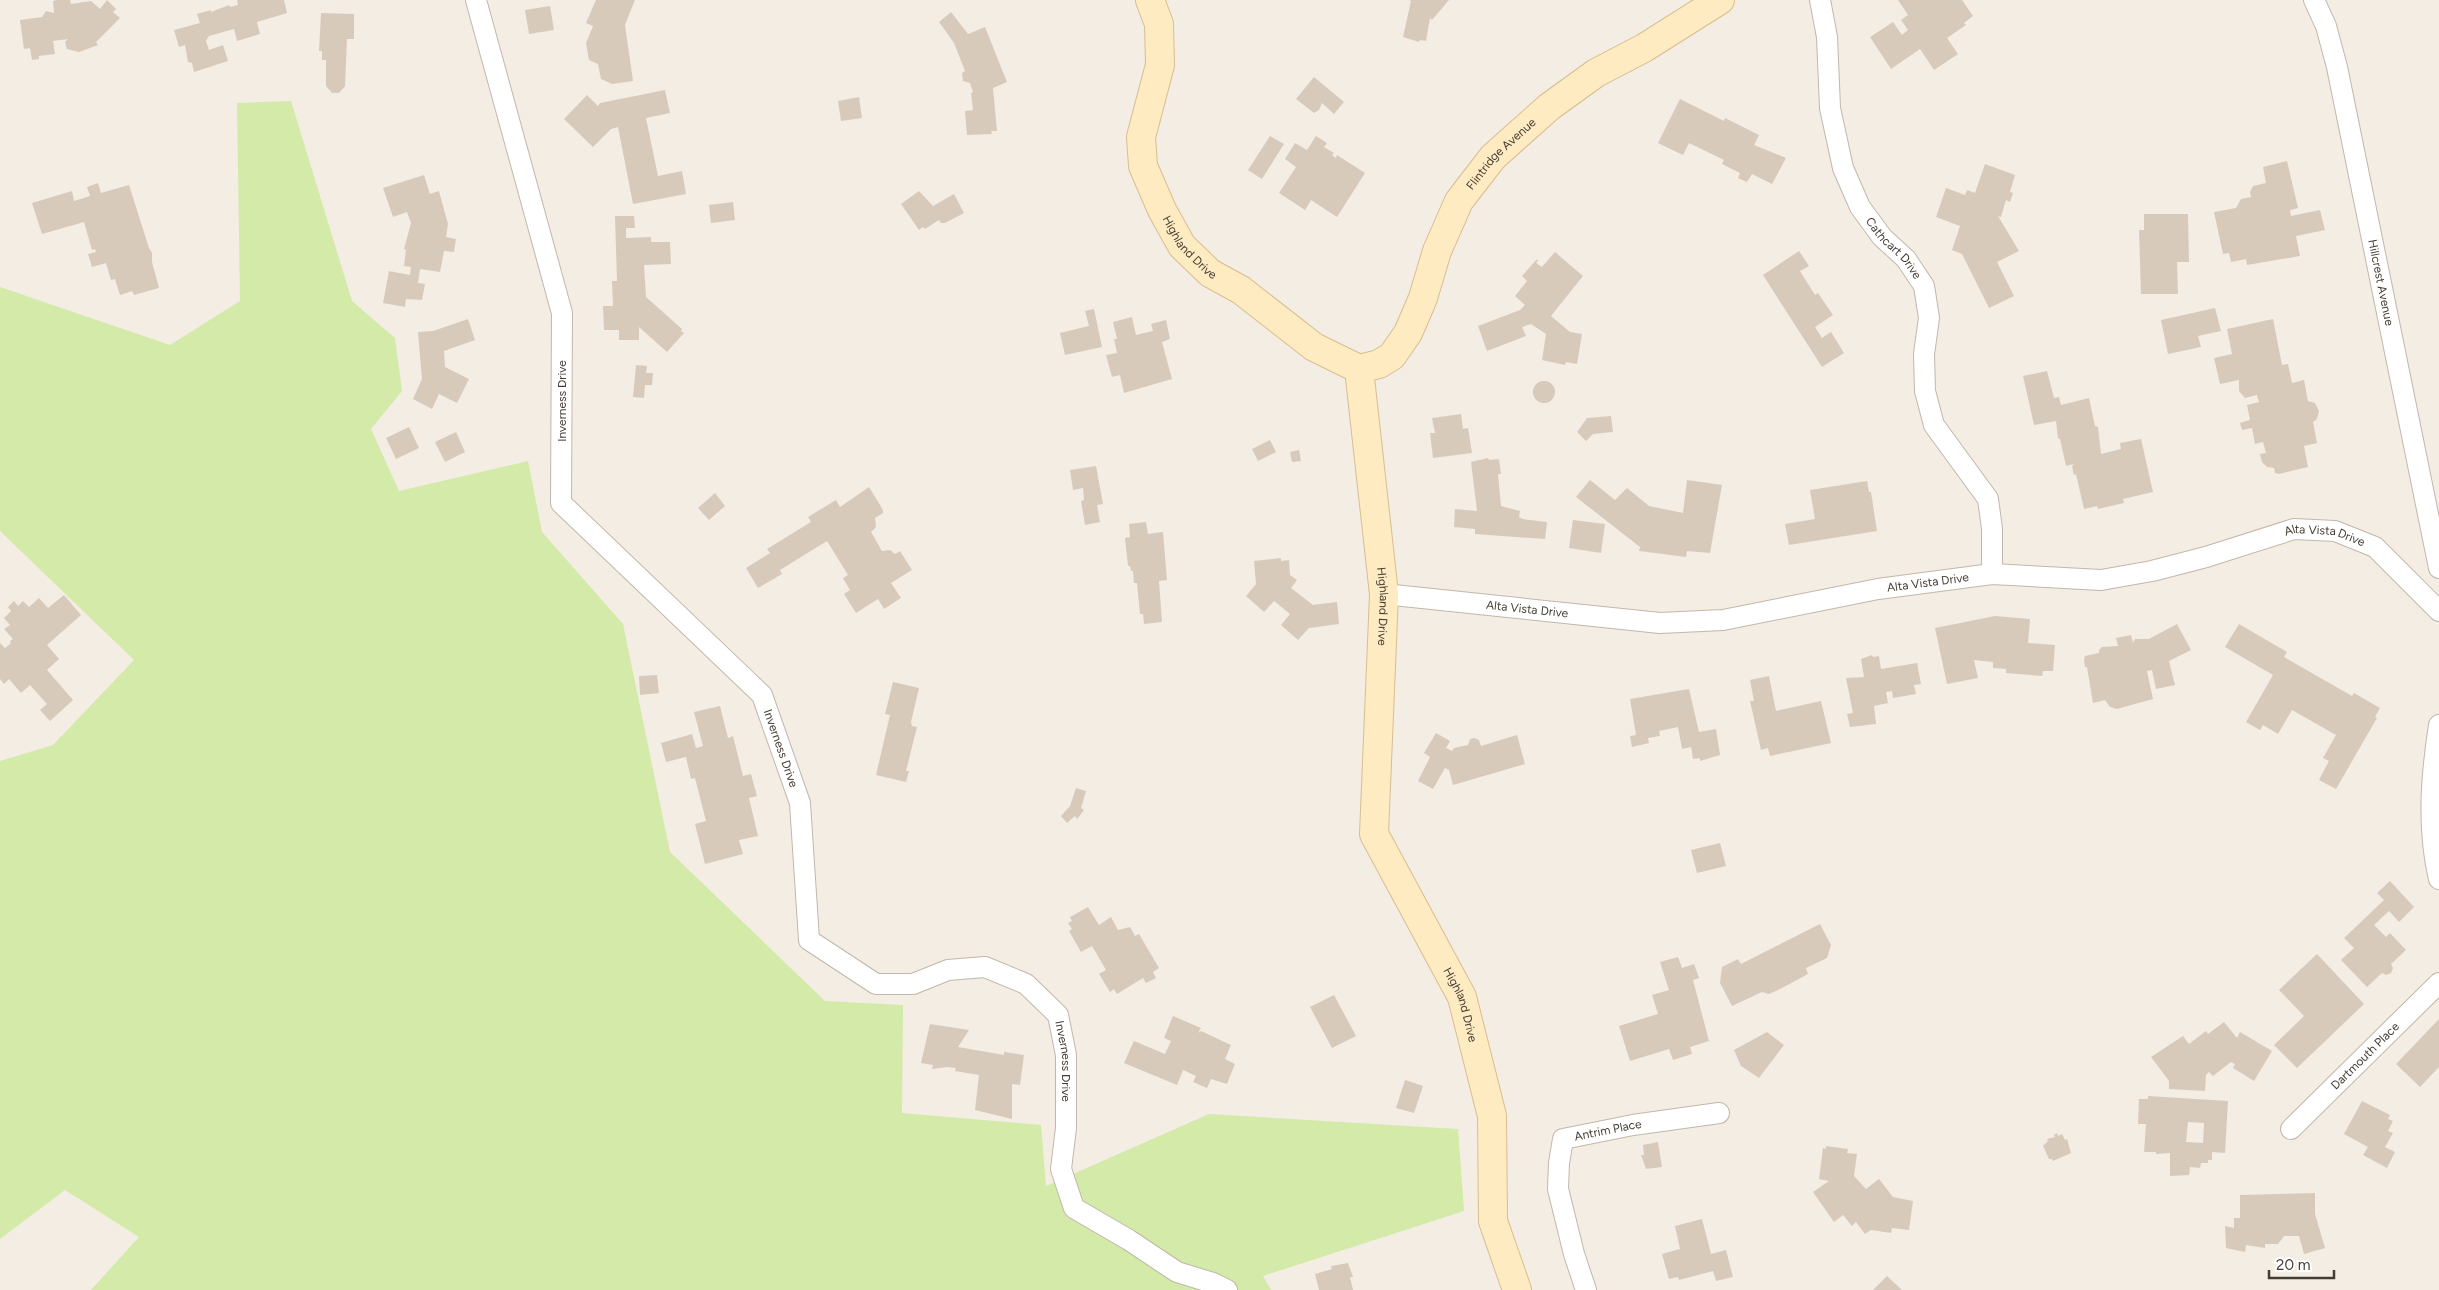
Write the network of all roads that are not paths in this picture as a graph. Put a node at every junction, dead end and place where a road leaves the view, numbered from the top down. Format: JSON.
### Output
{"nodes":[{"id":1,"x":476,"y":0,"type":"edge"},
{"id":2,"x":1150,"y":0,"type":"edge"},
{"id":3,"x":1720,"y":0,"type":"edge"},
{"id":4,"x":1820,"y":0,"type":"edge"},
{"id":5,"x":2314,"y":0,"type":"edge"},
{"id":6,"x":1359,"y":369,"type":"junction"},
{"id":7,"x":2439,"y":568,"type":"edge"},
{"id":8,"x":1992,"y":574,"type":"junction"},
{"id":9,"x":1384,"y":594,"type":"junction"},
{"id":10,"x":2439,"y":611,"type":"edge"},
{"id":11,"x":2439,"y":725,"type":"edge"},
{"id":12,"x":2439,"y":879,"type":"edge"},
{"id":13,"x":2439,"y":983,"type":"edge"},
{"id":14,"x":1719,"y":1113,"type":"dead end"},
{"id":15,"x":2291,"y":1128,"type":"dead end"},
{"id":16,"x":1226,"y":1290,"type":"edge"},
{"id":17,"x":1517,"y":1290,"type":"edge"},
{"id":18,"x":1586,"y":1290,"type":"edge"}],
"edges":[{"from":1,"to":16,"type":"street","name":"Inverness Drive"},
{"from":2,"to":6,"type":"street","name":"Highland Drive"},
{"from":3,"to":6,"type":"street","name":"Flintridge Avenue"},
{"from":4,"to":8,"type":"street","name":"Cathcart Drive"},
{"from":5,"to":7,"type":"street","name":"Hillcrest Avenue"},
{"from":6,"to":9,"type":"street","name":"Highland Drive"},
{"from":8,"to":9,"type":"street","name":"Alta Vista Drive"},
{"from":8,"to":10,"type":"street","name":"Alta Vista Drive"},
{"from":9,"to":17,"type":"street","name":"Highland Drive"},
{"from":11,"to":12,"type":"street"},
{"from":13,"to":15,"type":"street","name":"Dartmouth Place"},
{"from":14,"to":18,"type":"street","name":"Antrim Place"}]}
